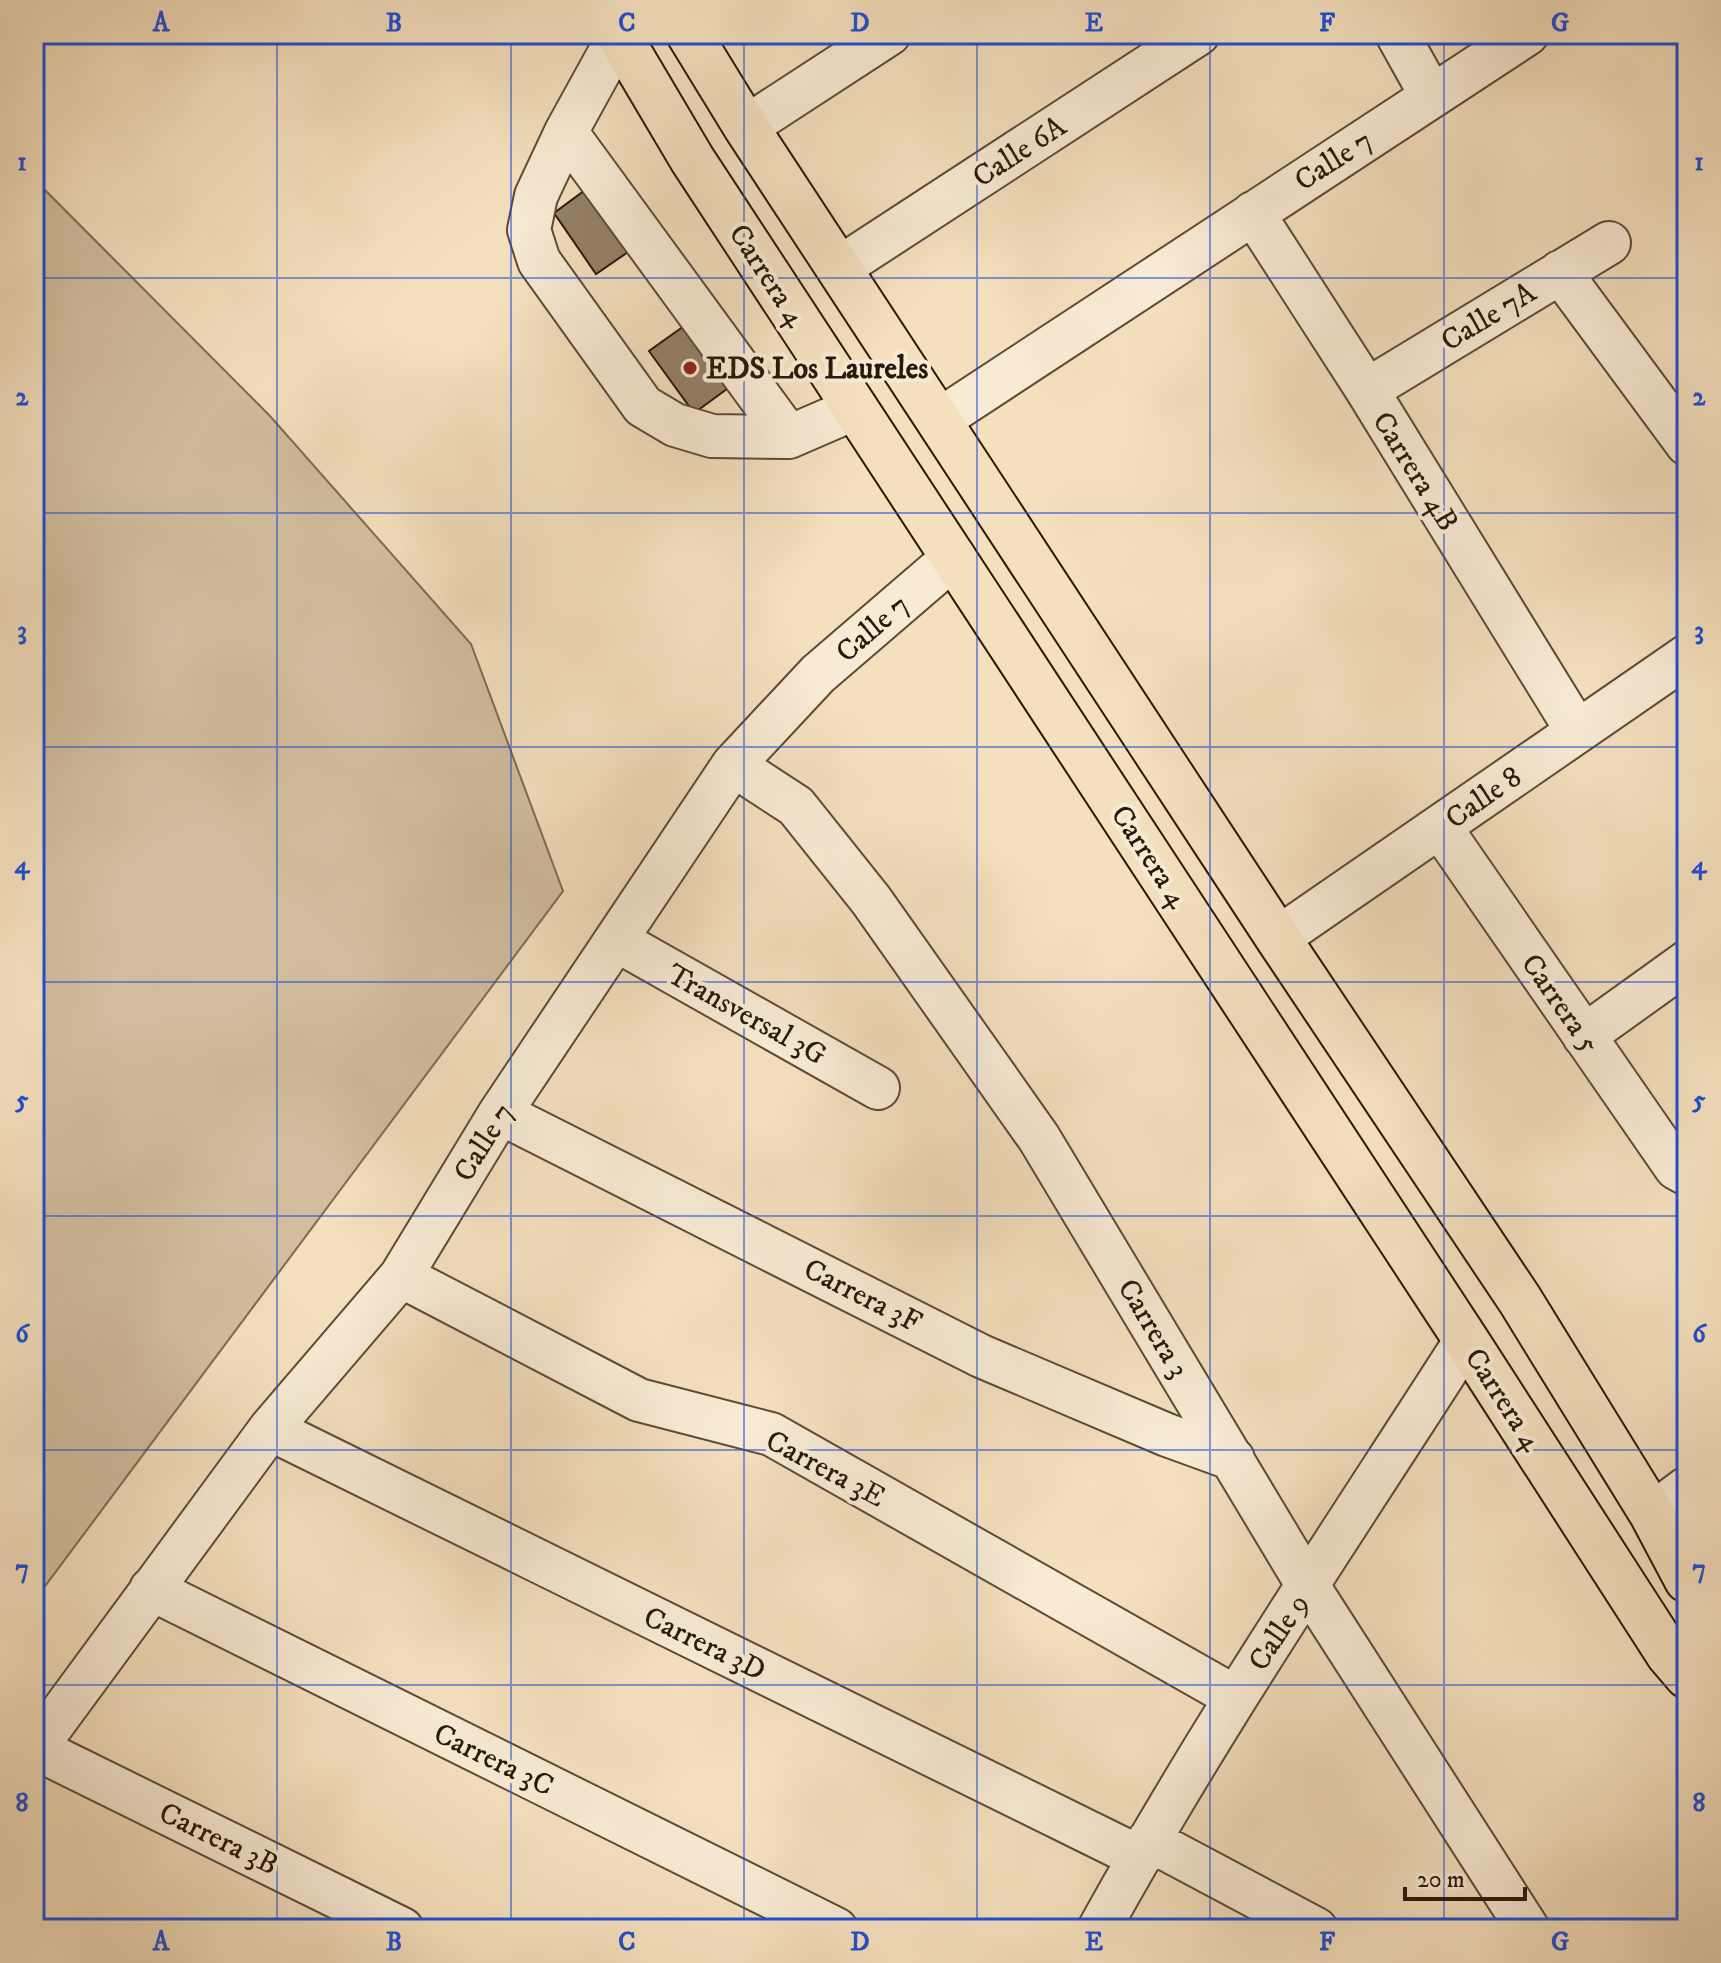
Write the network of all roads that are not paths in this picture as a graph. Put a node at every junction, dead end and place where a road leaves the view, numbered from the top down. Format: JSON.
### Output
{"nodes":[{"id":1,"x":689,"y":34,"type":"edge"},
{"id":2,"x":889,"y":34,"type":"edge"},
{"id":3,"x":1198,"y":34,"type":"edge"},
{"id":4,"x":1397,"y":34,"type":"edge"},
{"id":5,"x":1527,"y":34,"type":"edge"},
{"id":6,"x":619,"y":35,"type":"edge"},
{"id":7,"x":1431,"y":95,"type":"junction"},
{"id":8,"x":746,"y":127,"type":"junction"},
{"id":9,"x":566,"y":132,"type":"junction"},
{"id":10,"x":1253,"y":213,"type":"junction"},
{"id":11,"x":1609,"y":243,"type":"dead end"},
{"id":12,"x":839,"y":268,"type":"junction"},
{"id":13,"x":1560,"y":272,"type":"junction"},
{"id":14,"x":1367,"y":390,"type":"junction"},
{"id":15,"x":856,"y":408,"type":"junction"},
{"id":16,"x":939,"y":420,"type":"junction"},
{"id":17,"x":789,"y":437,"type":"junction"},
{"id":18,"x":1687,"y":444,"type":"edge"},
{"id":19,"x":954,"y":557,"type":"junction"},
{"id":20,"x":1687,"y":656,"type":"edge"},
{"id":21,"x":1577,"y":731,"type":"junction"},
{"id":22,"x":733,"y":765,"type":"junction"},
{"id":23,"x":1440,"y":827,"type":"junction"},
{"id":24,"x":1278,"y":938,"type":"junction"},
{"id":25,"x":616,"y":940,"type":"junction"},
{"id":26,"x":1687,"y":962,"type":"edge"},
{"id":27,"x":1584,"y":1036,"type":"junction"},
{"id":28,"x":878,"y":1088,"type":"dead end"},
{"id":29,"x":500,"y":1113,"type":"junction"},
{"id":30,"x":1687,"y":1174,"type":"edge"},
{"id":31,"x":401,"y":1276,"type":"junction"},
{"id":32,"x":1466,"y":1340,"type":"junction"},
{"id":33,"x":270,"y":1429,"type":"junction"},
{"id":34,"x":1233,"y":1459,"type":"junction"},
{"id":35,"x":1687,"y":1488,"type":"edge"},
{"id":36,"x":1652,"y":1514,"type":"junction"},
{"id":37,"x":1687,"y":1580,"type":"edge"},
{"id":38,"x":1308,"y":1586,"type":"junction"},
{"id":39,"x":151,"y":1589,"type":"junction"},
{"id":40,"x":1687,"y":1676,"type":"edge"},
{"id":41,"x":1235,"y":1697,"type":"junction"},
{"id":42,"x":35,"y":1749,"type":"edge"},
{"id":43,"x":1144,"y":1848,"type":"junction"},
{"id":44,"x":402,"y":1929,"type":"edge"},
{"id":45,"x":836,"y":1929,"type":"edge"},
{"id":46,"x":1099,"y":1929,"type":"edge"},
{"id":47,"x":1316,"y":1929,"type":"edge"},
{"id":48,"x":1528,"y":1929,"type":"edge"}],
"edges":[{"from":1,"to":8,"type":"main road","name":"Carrera 4"},
{"from":2,"to":8,"type":"street"},
{"from":3,"to":12,"type":"street","name":"Calle 6A"},
{"from":4,"to":7,"type":"street"},
{"from":5,"to":7,"type":"street","name":"Calle 7"},
{"from":6,"to":9,"type":"street"},
{"from":6,"to":15,"type":"main road","name":"Carrera 4"},
{"from":7,"to":10,"type":"street","name":"Calle 7"},
{"from":8,"to":12,"type":"main road","name":"Carrera 4"},
{"from":9,"to":17,"type":"street"},
{"from":9,"to":17,"type":"street"},
{"from":10,"to":14,"type":"street","name":"Carrera 4B"},
{"from":10,"to":16,"type":"street","name":"Calle 7"},
{"from":11,"to":13,"type":"street","name":"Calle 7A"},
{"from":12,"to":16,"type":"main road","name":"Carrera 4"},
{"from":13,"to":14,"type":"street","name":"Calle 7A"},
{"from":13,"to":18,"type":"street"},
{"from":14,"to":21,"type":"street","name":"Carrera 4B"},
{"from":15,"to":17,"type":"street"},
{"from":15,"to":19,"type":"main road","name":"Carrera 4"},
{"from":16,"to":24,"type":"main road","name":"Carrera 4"},
{"from":19,"to":22,"type":"street","name":"Calle 7"},
{"from":19,"to":32,"type":"main road","name":"Carrera 4"},
{"from":20,"to":21,"type":"street","name":"Calle 8"},
{"from":21,"to":23,"type":"street","name":"Calle 8"},
{"from":22,"to":25,"type":"street","name":"Calle 7"},
{"from":22,"to":34,"type":"street","name":"Carrera 3"},
{"from":23,"to":24,"type":"street","name":"Calle 8"},
{"from":23,"to":27,"type":"street","name":"Carrera 5"},
{"from":24,"to":36,"type":"main road","name":"Carrera 4"},
{"from":25,"to":28,"type":"street","name":"Transversal 3G"},
{"from":25,"to":29,"type":"street","name":"Calle 7"},
{"from":26,"to":27,"type":"street"},
{"from":27,"to":30,"type":"street","name":"Carrera 5"},
{"from":29,"to":31,"type":"street","name":"Calle 7"},
{"from":29,"to":34,"type":"street","name":"Carrera 3F"},
{"from":31,"to":33,"type":"street","name":"Calle 7"},
{"from":31,"to":41,"type":"street","name":"Carrera 3E"},
{"from":32,"to":38,"type":"street","name":"Calle 9"},
{"from":32,"to":40,"type":"main road","name":"Carrera 4"},
{"from":33,"to":39,"type":"street","name":"Calle 7"},
{"from":33,"to":43,"type":"street","name":"Carrera 3D"},
{"from":34,"to":38,"type":"street","name":"Carrera 3"},
{"from":35,"to":36,"type":"street"},
{"from":36,"to":37,"type":"main road","name":"Carrera 4"},
{"from":38,"to":41,"type":"street","name":"Calle 9"},
{"from":38,"to":48,"type":"street","name":"Carrera 3"},
{"from":39,"to":42,"type":"street","name":"Calle 7"},
{"from":39,"to":45,"type":"street","name":"Carrera 3C"},
{"from":41,"to":43,"type":"street","name":"Calle 9"},
{"from":42,"to":44,"type":"street","name":"Carrera 3B"},
{"from":43,"to":46,"type":"street","name":"Calle 9"},
{"from":43,"to":47,"type":"street","name":"Carrera 3D"}]}
